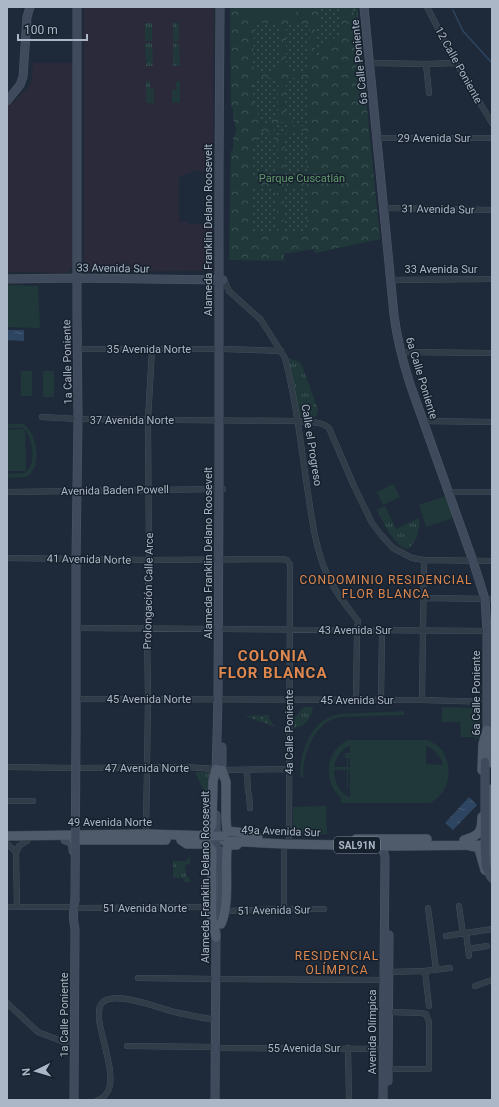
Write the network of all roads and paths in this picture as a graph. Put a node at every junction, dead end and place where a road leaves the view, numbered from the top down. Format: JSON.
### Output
{"nodes":[{"id":1,"x":23,"y":7,"type":"edge"},
{"id":2,"x":30,"y":7,"type":"edge"},
{"id":3,"x":77,"y":7,"type":"edge"},
{"id":4,"x":220,"y":7,"type":"edge"},
{"id":5,"x":225,"y":7,"type":"edge"},
{"id":6,"x":364,"y":7,"type":"edge"},
{"id":7,"x":427,"y":7,"type":"edge"},
{"id":8,"x":28,"y":17,"type":"junction"},
{"id":9,"x":370,"y":63,"type":"junction"},
{"id":10,"x":456,"y":63,"type":"junction"},
{"id":11,"x":426,"y":64,"type":"junction"},
{"id":12,"x":20,"y":85,"type":"junction"},
{"id":13,"x":7,"y":89,"type":"edge"},
{"id":14,"x":429,"y":93,"type":"dead end"},
{"id":15,"x":7,"y":101,"type":"edge"},
{"id":16,"x":492,"y":123,"type":"edge"},
{"id":17,"x":377,"y":138,"type":"junction"},
{"id":18,"x":492,"y":138,"type":"edge"},
{"id":19,"x":384,"y":208,"type":"junction"},
{"id":20,"x":492,"y":210,"type":"edge"},
{"id":21,"x":77,"y":278,"type":"junction"},
{"id":22,"x":7,"y":279,"type":"edge"},
{"id":23,"x":221,"y":280,"type":"junction"},
{"id":24,"x":391,"y":280,"type":"junction"},
{"id":25,"x":492,"y":280,"type":"edge"},
{"id":26,"x":78,"y":349,"type":"junction"},
{"id":27,"x":152,"y":349,"type":"junction"},
{"id":28,"x":222,"y":349,"type":"junction"},
{"id":29,"x":281,"y":351,"type":"junction"},
{"id":30,"x":401,"y":352,"type":"junction"},
{"id":31,"x":492,"y":353,"type":"edge"},
{"id":32,"x":42,"y":417,"type":"dead end"},
{"id":33,"x":78,"y":419,"type":"junction"},
{"id":34,"x":148,"y":420,"type":"junction"},
{"id":35,"x":221,"y":420,"type":"junction"},
{"id":36,"x":298,"y":421,"type":"junction"},
{"id":37,"x":423,"y":421,"type":"junction"},
{"id":38,"x":492,"y":422,"type":"edge"},
{"id":39,"x":221,"y":489,"type":"junction"},
{"id":40,"x":149,"y":490,"type":"junction"},
{"id":41,"x":78,"y":491,"type":"junction"},
{"id":42,"x":7,"y":492,"type":"edge"},
{"id":43,"x":448,"y":492,"type":"junction"},
{"id":44,"x":492,"y":492,"type":"edge"},
{"id":45,"x":7,"y":558,"type":"edge"},
{"id":46,"x":76,"y":559,"type":"junction"},
{"id":47,"x":282,"y":559,"type":"joint"},
{"id":48,"x":149,"y":560,"type":"junction"},
{"id":49,"x":221,"y":560,"type":"junction"},
{"id":50,"x":424,"y":560,"type":"junction"},
{"id":51,"x":473,"y":561,"type":"junction"},
{"id":52,"x":492,"y":561,"type":"edge"},
{"id":53,"x":423,"y":598,"type":"junction"},
{"id":54,"x":488,"y":599,"type":"edge"},
{"id":55,"x":76,"y":628,"type":"junction"},
{"id":56,"x":147,"y":628,"type":"junction"},
{"id":57,"x":220,"y":629,"type":"junction"},
{"id":58,"x":290,"y":629,"type":"junction"},
{"id":59,"x":357,"y":630,"type":"junction"},
{"id":60,"x":382,"y":630,"type":"junction"},
{"id":61,"x":423,"y":630,"type":"junction"},
{"id":62,"x":489,"y":631,"type":"edge"},
{"id":63,"x":76,"y":699,"type":"junction"},
{"id":64,"x":148,"y":699,"type":"junction"},
{"id":65,"x":220,"y":699,"type":"junction"},
{"id":66,"x":289,"y":700,"type":"junction"},
{"id":67,"x":356,"y":700,"type":"junction"},
{"id":68,"x":381,"y":700,"type":"junction"},
{"id":69,"x":422,"y":700,"type":"junction"},
{"id":70,"x":489,"y":702,"type":"edge"},
{"id":71,"x":76,"y":717,"type":"junction"},
{"id":72,"x":487,"y":730,"type":"junction"},
{"id":73,"x":489,"y":762,"type":"edge"},
{"id":74,"x":7,"y":767,"type":"edge"},
{"id":75,"x":148,"y":767,"type":"junction"},
{"id":76,"x":76,"y":768,"type":"junction"},
{"id":77,"x":219,"y":769,"type":"junction"},
{"id":78,"x":289,"y":769,"type":"junction"},
{"id":79,"x":248,"y":770,"type":"junction"},
{"id":80,"x":492,"y":789,"type":"edge"},
{"id":81,"x":7,"y":801,"type":"edge"},
{"id":82,"x":33,"y":801,"type":"dead end"},
{"id":83,"x":250,"y":808,"type":"dead end"},
{"id":84,"x":76,"y":828,"type":"junction"},
{"id":85,"x":481,"y":830,"type":"junction"},
{"id":86,"x":146,"y":834,"type":"junction"},
{"id":87,"x":7,"y":836,"type":"edge"},
{"id":88,"x":201,"y":836,"type":"junction"},
{"id":89,"x":91,"y":837,"type":"junction"},
{"id":90,"x":214,"y":838,"type":"junction"},
{"id":91,"x":181,"y":840,"type":"junction"},
{"id":92,"x":258,"y":840,"type":"junction"},
{"id":93,"x":7,"y":841,"type":"edge"},
{"id":94,"x":27,"y":841,"type":"junction"},
{"id":95,"x":70,"y":841,"type":"junction"},
{"id":96,"x":287,"y":841,"type":"junction"},
{"id":97,"x":466,"y":842,"type":"junction"},
{"id":98,"x":489,"y":843,"type":"edge"},
{"id":99,"x":7,"y":844,"type":"edge"},
{"id":100,"x":379,"y":846,"type":"junction"},
{"id":101,"x":393,"y":846,"type":"junction"},
{"id":102,"x":16,"y":853,"type":"junction"},
{"id":103,"x":492,"y":866,"type":"edge"},
{"id":104,"x":492,"y":873,"type":"edge"},
{"id":105,"x":492,"y":880,"type":"edge"},
{"id":106,"x":75,"y":906,"type":"junction"},
{"id":107,"x":459,"y":906,"type":"dead end"},
{"id":108,"x":7,"y":907,"type":"edge"},
{"id":109,"x":17,"y":907,"type":"junction"},
{"id":110,"x":212,"y":907,"type":"junction"},
{"id":111,"x":428,"y":908,"type":"dead end"},
{"id":112,"x":284,"y":909,"type":"junction"},
{"id":113,"x":324,"y":909,"type":"dead end"},
{"id":114,"x":225,"y":911,"type":"junction"},
{"id":115,"x":221,"y":924,"type":"junction"},
{"id":116,"x":492,"y":929,"type":"edge"},
{"id":117,"x":464,"y":933,"type":"junction"},
{"id":118,"x":446,"y":936,"type":"dead end"},
{"id":119,"x":216,"y":937,"type":"junction"},
{"id":120,"x":487,"y":946,"type":"dead end"},
{"id":121,"x":468,"y":949,"type":"junction"},
{"id":122,"x":469,"y":956,"type":"dead end"},
{"id":123,"x":450,"y":968,"type":"dead end"},
{"id":124,"x":436,"y":969,"type":"junction"},
{"id":125,"x":425,"y":970,"type":"junction"},
{"id":126,"x":387,"y":977,"type":"junction"},
{"id":127,"x":138,"y":978,"type":"dead end"},
{"id":128,"x":218,"y":979,"type":"junction"},
{"id":129,"x":492,"y":980,"type":"edge"},
{"id":130,"x":475,"y":986,"type":"dead end"},
{"id":131,"x":7,"y":1002,"type":"edge"},
{"id":132,"x":429,"y":1006,"type":"dead end"},
{"id":133,"x":389,"y":1012,"type":"junction"},
{"id":134,"x":216,"y":1020,"type":"junction"},
{"id":135,"x":75,"y":1045,"type":"junction"},
{"id":136,"x":127,"y":1046,"type":"dead end"},
{"id":137,"x":218,"y":1047,"type":"junction"},
{"id":138,"x":348,"y":1048,"type":"junction"},
{"id":139,"x":386,"y":1049,"type":"junction"},
{"id":140,"x":388,"y":1069,"type":"junction"},
{"id":141,"x":74,"y":1100,"type":"edge"},
{"id":142,"x":98,"y":1100,"type":"edge"},
{"id":143,"x":216,"y":1100,"type":"edge"},
{"id":144,"x":220,"y":1100,"type":"edge"},
{"id":145,"x":348,"y":1100,"type":"edge"},
{"id":146,"x":383,"y":1100,"type":"edge"},
{"id":147,"x":388,"y":1100,"type":"edge"}],
"edges":[{"from":1,"to":8,"type":"street"},
{"from":2,"to":8,"type":"street"},
{"from":3,"to":21,"type":"street","name":"1a Calle Poniente"},
{"from":4,"to":23,"type":"street","name":"Alameda Franklin Delano Roosevelt"},
{"from":5,"to":23,"type":"street","name":"Alameda Franklin Delano Roosevelt"},
{"from":6,"to":9,"type":"street","name":"6a Calle Poniente"},
{"from":7,"to":10,"type":"street","name":"12 Calle Poniente"},
{"from":8,"to":12,"type":"street"},
{"from":9,"to":11,"type":"street"},
{"from":9,"to":17,"type":"street","name":"6a Calle Poniente"},
{"from":10,"to":11,"type":"street"},
{"from":10,"to":16,"type":"street","name":"12 Calle Poniente"},
{"from":11,"to":14,"type":"street"},
{"from":12,"to":13,"type":"street"},
{"from":12,"to":15,"type":"street"},
{"from":17,"to":18,"type":"street","name":"29 Avenida Sur"},
{"from":17,"to":19,"type":"street","name":"6a Calle Poniente"},
{"from":19,"to":20,"type":"street","name":"31 Avenida Sur"},
{"from":19,"to":24,"type":"street","name":"6a Calle Poniente"},
{"from":21,"to":22,"type":"street","name":"33 Avenida Sur"},
{"from":21,"to":23,"type":"street","name":"33 Avenida Sur"},
{"from":21,"to":26,"type":"street","name":"1a Calle Poniente"},
{"from":23,"to":28,"type":"street","name":"Alameda Franklin Delano Roosevelt"},
{"from":23,"to":29,"type":"street","name":"Calle el Progreso"},
{"from":24,"to":25,"type":"street","name":"33 Avenida Sur"},
{"from":24,"to":30,"type":"street","name":"6a Calle Poniente"},
{"from":26,"to":27,"type":"street","name":"35 Avenida Norte"},
{"from":26,"to":33,"type":"street","name":"1a Calle Poniente"},
{"from":27,"to":28,"type":"street","name":"35 Avenida Norte"},
{"from":27,"to":34,"type":"street","name":"Prolongación Calle Arce"},
{"from":28,"to":29,"type":"street","name":"35 Avenida Norte"},
{"from":28,"to":35,"type":"street","name":"Alameda Franklin Delano Roosevelt"},
{"from":29,"to":36,"type":"street","name":"Calle el Progreso"},
{"from":30,"to":31,"type":"street"},
{"from":30,"to":37,"type":"street","name":"6a Calle Poniente"},
{"from":32,"to":33,"type":"street","name":"37 Avenida Norte"},
{"from":33,"to":34,"type":"street","name":"37 Avenida Norte"},
{"from":33,"to":41,"type":"street","name":"1a Calle Poniente"},
{"from":34,"to":35,"type":"street","name":"37 Avenida Norte"},
{"from":34,"to":40,"type":"street","name":"Prolongación Calle Arce"},
{"from":35,"to":36,"type":"street","name":"37 Avenida Norte"},
{"from":35,"to":39,"type":"street","name":"Alameda Franklin Delano Roosevelt"},
{"from":36,"to":50,"type":"street","name":"37 Avenida Norte"},
{"from":36,"to":59,"type":"street","name":"Calle el Progreso"},
{"from":37,"to":38,"type":"street"},
{"from":37,"to":43,"type":"street","name":"6a Calle Poniente"},
{"from":39,"to":40,"type":"street","name":"Avenida Baden Powell"},
{"from":39,"to":49,"type":"street","name":"Alameda Franklin Delano Roosevelt"},
{"from":40,"to":41,"type":"street","name":"Avenida Baden Powell"},
{"from":40,"to":48,"type":"street","name":"Prolongación Calle Arce"},
{"from":41,"to":42,"type":"street","name":"Avenida Baden Powell"},
{"from":41,"to":46,"type":"street","name":"1a Calle Poniente"},
{"from":43,"to":44,"type":"street"},
{"from":43,"to":51,"type":"street","name":"6a Calle Poniente"},
{"from":45,"to":46,"type":"street","name":"41 Avenida Norte"},
{"from":46,"to":48,"type":"street","name":"41 Avenida Norte"},
{"from":46,"to":55,"type":"street","name":"1a Calle Poniente"},
{"from":47,"to":49,"type":"street","name":"41 Avenida Norte"},
{"from":47,"to":58,"type":"street","name":"4a Calle Poniente"},
{"from":48,"to":49,"type":"street","name":"41 Avenida Norte"},
{"from":48,"to":56,"type":"street","name":"Prolongación Calle Arce"},
{"from":49,"to":57,"type":"street","name":"Alameda Franklin Delano Roosevelt"},
{"from":50,"to":51,"type":"street"},
{"from":50,"to":53,"type":"street"},
{"from":51,"to":52,"type":"street"},
{"from":51,"to":54,"type":"street","name":"6a Calle Poniente"},
{"from":53,"to":54,"type":"street"},
{"from":53,"to":61,"type":"street"},
{"from":54,"to":62,"type":"street","name":"6a Calle Poniente"},
{"from":55,"to":56,"type":"street","name":"43 Avenida Sur"},
{"from":55,"to":63,"type":"street","name":"1a Calle Poniente"},
{"from":56,"to":57,"type":"street","name":"43 Avenida Sur"},
{"from":56,"to":64,"type":"street","name":"Prolongación Calle Arce"},
{"from":57,"to":58,"type":"street","name":"43 Avenida Sur"},
{"from":57,"to":65,"type":"street","name":"Alameda Franklin Delano Roosevelt"},
{"from":58,"to":59,"type":"street","name":"43 Avenida Sur"},
{"from":58,"to":66,"type":"street","name":"4a Calle Poniente"},
{"from":59,"to":60,"type":"street","name":"43 Avenida Sur"},
{"from":59,"to":67,"type":"street"},
{"from":60,"to":61,"type":"street","name":"43 Avenida Sur"},
{"from":60,"to":68,"type":"street"},
{"from":61,"to":62,"type":"street","name":"43 Avenida Sur"},
{"from":61,"to":69,"type":"street"},
{"from":62,"to":70,"type":"street","name":"6a Calle Poniente"},
{"from":63,"to":64,"type":"street","name":"45 Avenida Norte"},
{"from":63,"to":71,"type":"street","name":"1a Calle Poniente"},
{"from":64,"to":65,"type":"street","name":"45 Avenida Norte"},
{"from":64,"to":75,"type":"street","name":"Prolongación Calle Arce"},
{"from":65,"to":66,"type":"street","name":"45 Avenida Sur"},
{"from":65,"to":77,"type":"street","name":"Alameda Franklin Delano Roosevelt"},
{"from":66,"to":67,"type":"street","name":"45 Avenida Sur"},
{"from":66,"to":78,"type":"street","name":"4a Calle Poniente"},
{"from":67,"to":68,"type":"street","name":"45 Avenida Sur"},
{"from":68,"to":69,"type":"street","name":"45 Avenida Sur"},
{"from":69,"to":70,"type":"street","name":"45 Avenida Sur"},
{"from":70,"to":72,"type":"street","name":"6a Calle Poniente"},
{"from":71,"to":76,"type":"street","name":"1a Calle Poniente"},
{"from":71,"to":106,"type":"street","name":"1a Calle Poniente","bridge":true},
{"from":72,"to":73,"type":"street","name":"6a Calle Poniente"},
{"from":72,"to":73,"type":"main road"},
{"from":72,"to":85,"type":"main road"},
{"from":73,"to":98,"type":"street","name":"6a Calle Poniente","bridge":true},
{"from":74,"to":76,"type":"street","name":"47 Avenida Norte"},
{"from":75,"to":76,"type":"street","name":"47 Avenida Norte"},
{"from":75,"to":77,"type":"street","name":"47 Avenida Norte"},
{"from":75,"to":86,"type":"street","name":"Prolongación Calle Arce"},
{"from":76,"to":84,"type":"street","name":"1a Calle Poniente"},
{"from":77,"to":79,"type":"street","name":"47 Avenida Norte"},
{"from":77,"to":88,"type":"main road"},
{"from":77,"to":92,"type":"main road"},
{"from":77,"to":115,"type":"street","name":"Alameda Franklin Delano Roosevelt"},
{"from":77,"to":119,"type":"street","name":"Alameda Franklin Delano Roosevelt"},
{"from":78,"to":79,"type":"street","name":"47 Avenida Norte"},
{"from":78,"to":96,"type":"street","name":"4a Calle Poniente"},
{"from":79,"to":83,"type":"street"},
{"from":80,"to":98,"type":"main road"},
{"from":81,"to":82,"type":"street"},
{"from":84,"to":89,"type":"street"},
{"from":84,"to":95,"type":"street"},
{"from":85,"to":97,"type":"main road"},
{"from":85,"to":98,"type":"main road"},
{"from":86,"to":88,"type":"main road","name":"49 Avenida Norte","number":"SAL91N"},
{"from":86,"to":89,"type":"main road","name":"49 Avenida Norte","number":"SAL91N"},
{"from":87,"to":95,"type":"main road","name":"49 Avenida Norte","number":"SAL91N"},
{"from":88,"to":90,"type":"main road","name":"49 Avenida Norte","number":"SAL91N"},
{"from":89,"to":91,"type":"main road","name":"49 Avenida Norte","number":"SAL91N"},
{"from":89,"to":95,"type":"main road","name":"49 Avenida Norte","number":"SAL91N"},
{"from":89,"to":95,"type":"street"},
{"from":90,"to":91,"type":"main road","name":"49 Avenida Norte","number":"SAL91N"},
{"from":90,"to":92,"type":"main road","name":"49a Avenida Sur","number":"SAL91N"},
{"from":91,"to":110,"type":"main road"},
{"from":92,"to":96,"type":"main road","name":"49a Avenida Sur","number":"SAL91N"},
{"from":92,"to":114,"type":"main road"},
{"from":93,"to":94,"type":"main road","name":"49 Avenida Norte","number":"SAL91N"},
{"from":94,"to":95,"type":"main road","name":"49 Avenida Norte","number":"SAL91N"},
{"from":94,"to":102,"type":"street"},
{"from":95,"to":106,"type":"street","name":"1a Calle Poniente"},
{"from":96,"to":97,"type":"main road","name":"49a Avenida Sur","number":"SAL91N"},
{"from":96,"to":100,"type":"main road","name":"49a Avenida Sur","number":"SAL91N"},
{"from":96,"to":112,"type":"street","name":"4a Calle Poniente"},
{"from":97,"to":98,"type":"main road","name":"49a Avenida Sur","number":"SAL91N"},
{"from":97,"to":98,"type":"main road"},
{"from":97,"to":101,"type":"main road","name":"49a Avenida Sur","number":"SAL91N"},
{"from":98,"to":103,"type":"main road"},
{"from":98,"to":104,"type":"street","bridge":true},
{"from":98,"to":105,"type":"main road"},
{"from":99,"to":102,"type":"street"},
{"from":100,"to":101,"type":"main road","name":"49a Avenida Sur","number":"SAL91N"},
{"from":100,"to":126,"type":"street","name":"Avenida Olímpica"},
{"from":101,"to":126,"type":"street","name":"Avenida Olímpica"},
{"from":102,"to":109,"type":"street"},
{"from":106,"to":109,"type":"street","name":"51 Avenida Norte"},
{"from":106,"to":110,"type":"street","name":"51 Avenida Norte"},
{"from":106,"to":135,"type":"street","name":"1a Calle Poniente"},
{"from":107,"to":117,"type":"street"},
{"from":108,"to":109,"type":"street","name":"51 Avenida Norte"},
{"from":110,"to":119,"type":"main road"},
{"from":111,"to":124,"type":"street"},
{"from":112,"to":113,"type":"street","name":"51 Avenida Sur"},
{"from":112,"to":114,"type":"street","name":"51 Avenida Sur"},
{"from":114,"to":115,"type":"main road"},
{"from":115,"to":128,"type":"street","name":"Alameda Franklin Delano Roosevelt"},
{"from":116,"to":117,"type":"street"},
{"from":117,"to":118,"type":"street"},
{"from":117,"to":121,"type":"street"},
{"from":119,"to":128,"type":"street","name":"Alameda Franklin Delano Roosevelt"},
{"from":120,"to":121,"type":"street"},
{"from":121,"to":122,"type":"street"},
{"from":123,"to":124,"type":"street"},
{"from":124,"to":125,"type":"street"},
{"from":125,"to":126,"type":"street"},
{"from":125,"to":132,"type":"street"},
{"from":126,"to":128,"type":"street"},
{"from":126,"to":133,"type":"street","name":"Avenida Olímpica"},
{"from":126,"to":139,"type":"street","name":"Avenida Olímpica"},
{"from":127,"to":128,"type":"street"},
{"from":128,"to":134,"type":"street","name":"Alameda Franklin Delano Roosevelt"},
{"from":128,"to":137,"type":"street","name":"Alameda Franklin Delano Roosevelt"},
{"from":129,"to":130,"type":"street"},
{"from":131,"to":135,"type":"street"},
{"from":133,"to":139,"type":"street","name":"Avenida Olímpica"},
{"from":133,"to":140,"type":"street"},
{"from":134,"to":137,"type":"street","name":"Alameda Franklin Delano Roosevelt"},
{"from":134,"to":142,"type":"street"},
{"from":135,"to":141,"type":"street","name":"1a Calle Poniente"},
{"from":136,"to":137,"type":"street","name":"55 Avenida Sur"},
{"from":137,"to":138,"type":"street","name":"55 Avenida Sur"},
{"from":137,"to":143,"type":"street","name":"Alameda Franklin Delano Roosevelt"},
{"from":137,"to":144,"type":"street","name":"Alameda Franklin Delano Roosevelt"},
{"from":138,"to":139,"type":"street","name":"55 Avenida Sur"},
{"from":138,"to":145,"type":"street"},
{"from":139,"to":140,"type":"street","name":"Avenida Olímpica"},
{"from":139,"to":146,"type":"street","name":"Avenida Olímpica"},
{"from":140,"to":147,"type":"street","name":"Avenida Olímpica"}]}
